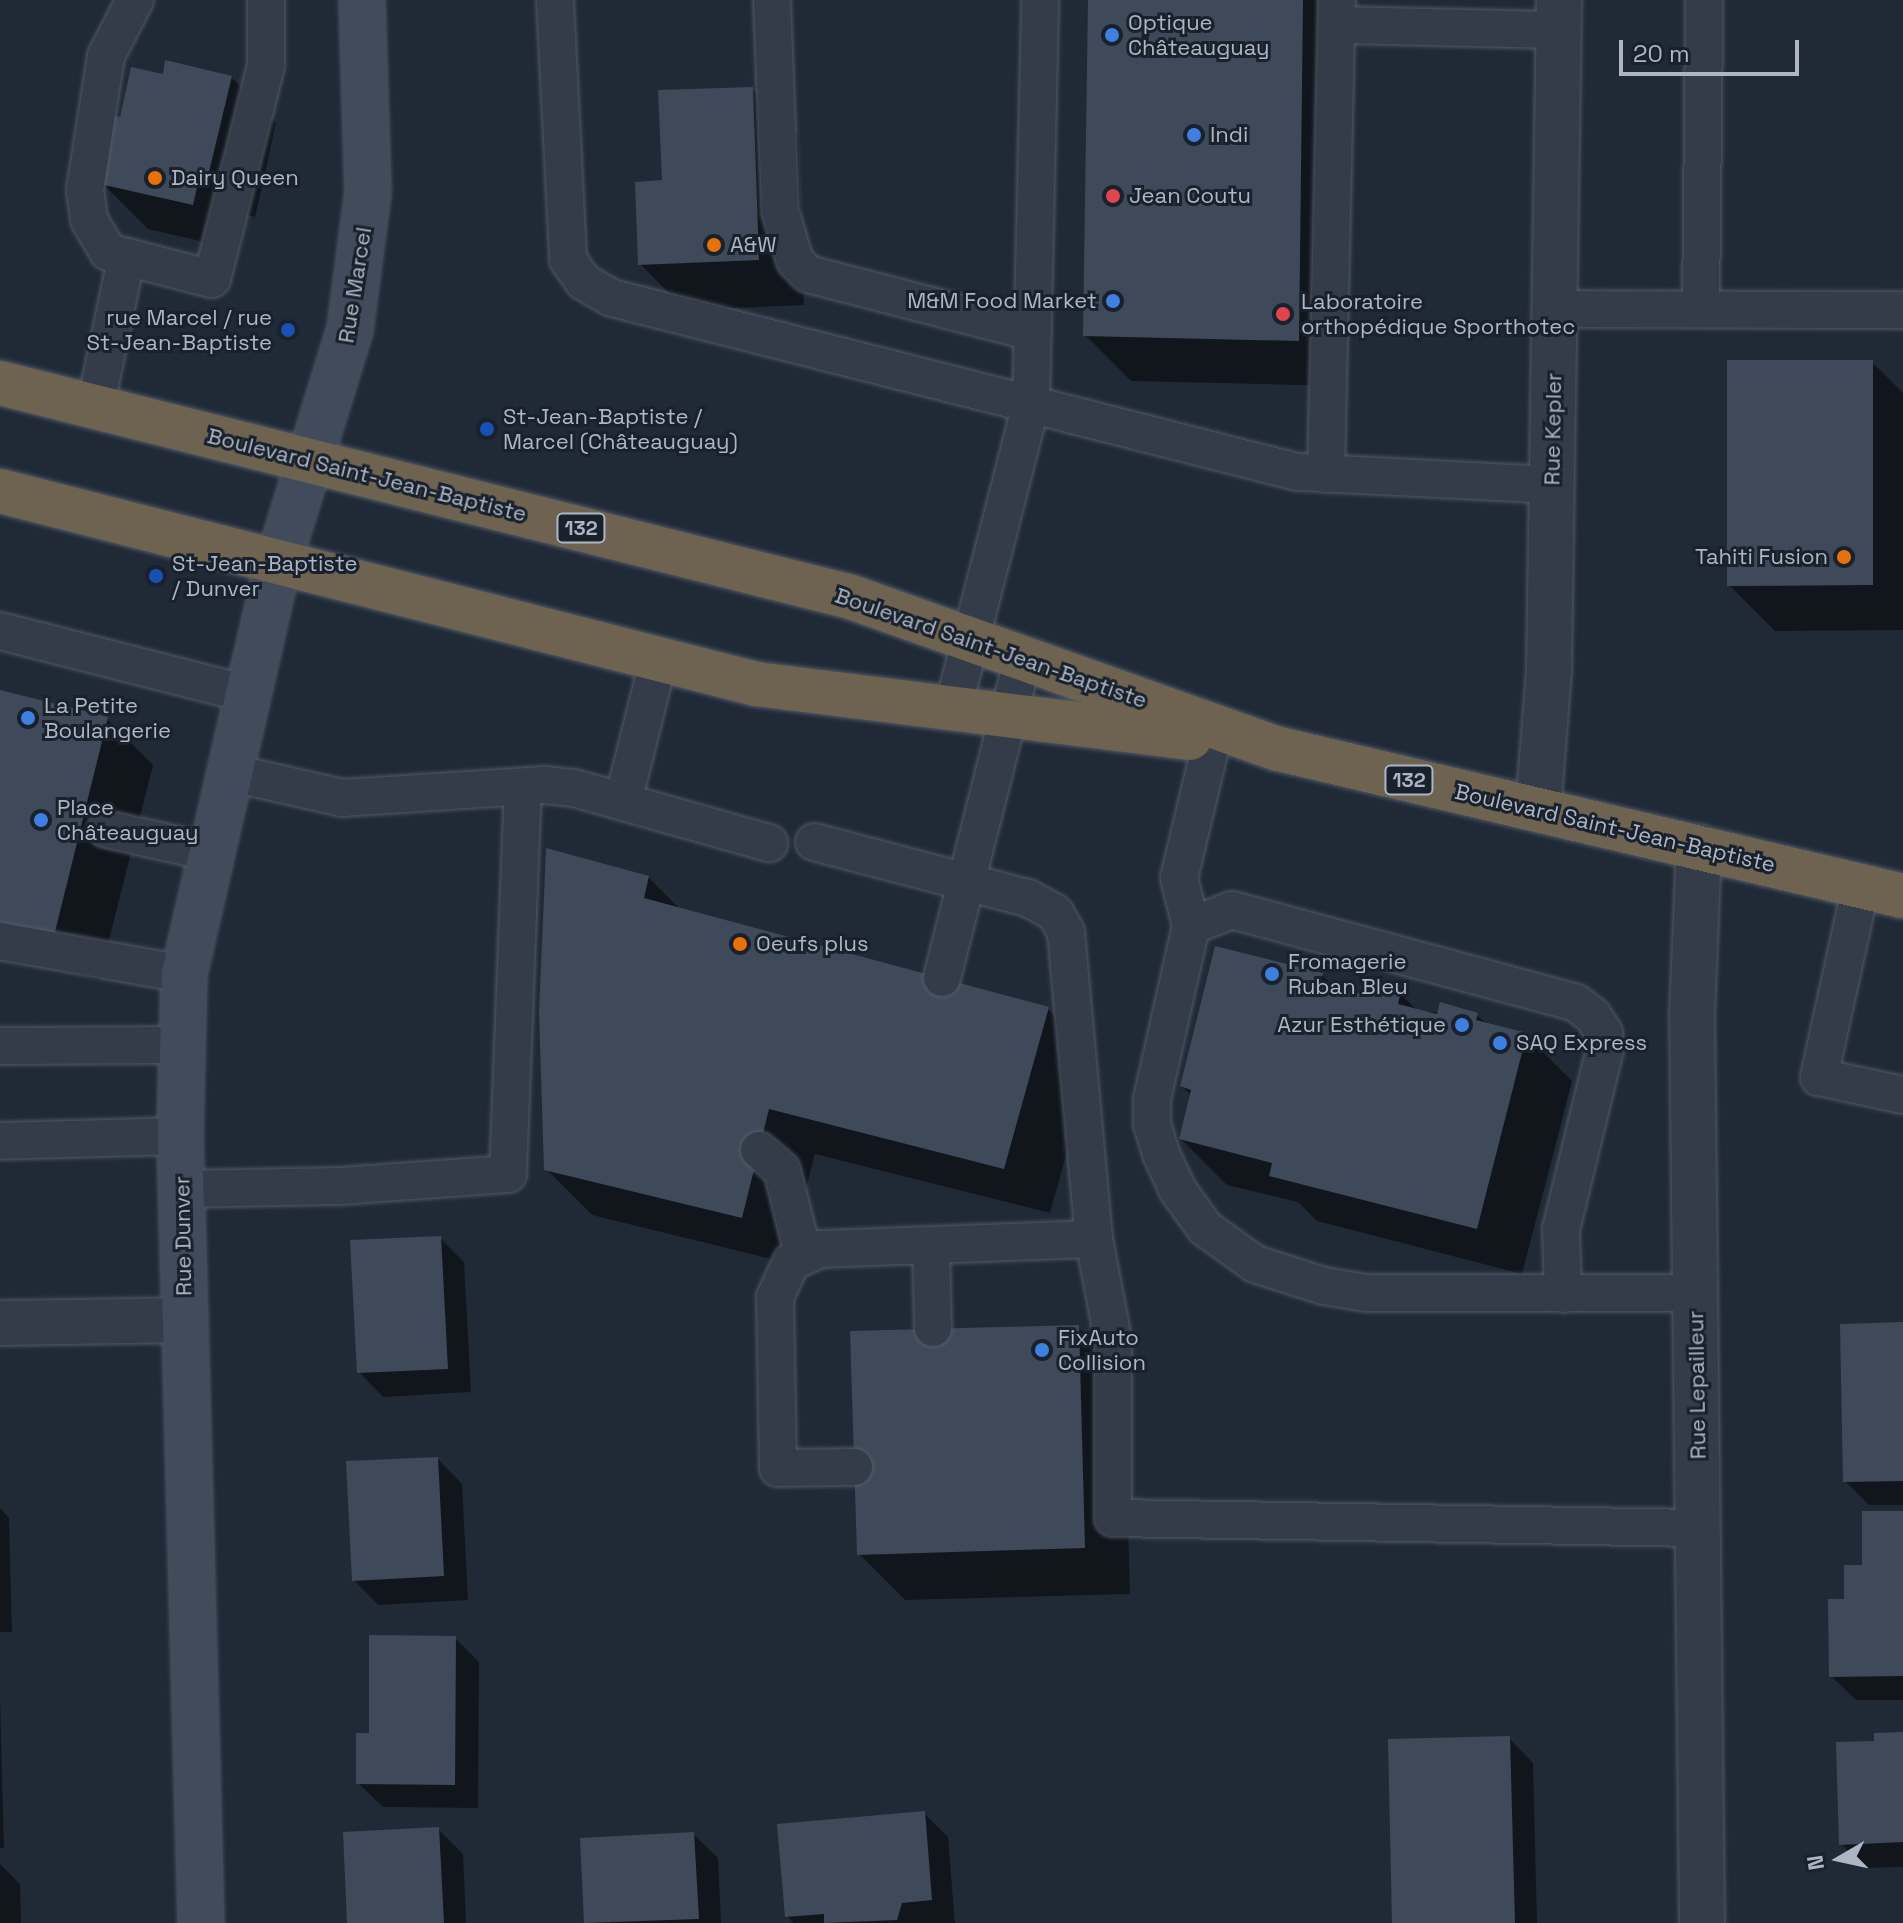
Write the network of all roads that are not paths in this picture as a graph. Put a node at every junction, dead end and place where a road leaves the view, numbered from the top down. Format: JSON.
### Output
{"nodes":[{"id":1,"x":135,"y":0,"type":"edge"},
{"id":2,"x":266,"y":0,"type":"edge"},
{"id":3,"x":362,"y":0,"type":"edge"},
{"id":4,"x":555,"y":0,"type":"edge"},
{"id":5,"x":772,"y":0,"type":"edge"},
{"id":6,"x":1040,"y":0,"type":"edge"},
{"id":7,"x":1704,"y":0,"type":"edge"},
{"id":8,"x":1337,"y":12,"type":"edge"},
{"id":9,"x":1559,"y":15,"type":"edge"},
{"id":10,"x":126,"y":259,"type":"junction"},
{"id":11,"x":1555,"y":309,"type":"junction"},
{"id":12,"x":1701,"y":309,"type":"junction"},
{"id":13,"x":1903,"y":310,"type":"edge"},
{"id":14,"x":1033,"y":332,"type":"junction"},
{"id":15,"x":0,"y":383,"type":"edge"},
{"id":16,"x":1031,"y":405,"type":"junction"},
{"id":17,"x":95,"y":408,"type":"junction"},
{"id":18,"x":310,"y":461,"type":"junction"},
{"id":19,"x":1326,"y":474,"type":"junction"},
{"id":20,"x":1553,"y":485,"type":"junction"},
{"id":21,"x":0,"y":491,"type":"edge"},
{"id":22,"x":279,"y":560,"type":"junction"},
{"id":23,"x":0,"y":631,"type":"edge"},
{"id":24,"x":972,"y":641,"type":"junction"},
{"id":25,"x":659,"y":658,"type":"junction"},
{"id":26,"x":1023,"y":659,"type":"junction"},
{"id":27,"x":247,"y":694,"type":"junction"},
{"id":28,"x":953,"y":708,"type":"junction"},
{"id":29,"x":1011,"y":716,"type":"junction"},
{"id":30,"x":1213,"y":734,"type":"junction"},
{"id":31,"x":228,"y":772,"type":"junction"},
{"id":32,"x":523,"y":787,"type":"junction"},
{"id":33,"x":623,"y":802,"type":"junction"},
{"id":34,"x":1538,"y":810,"type":"junction"},
{"id":35,"x":106,"y":829,"type":"dead end"},
{"id":36,"x":814,"y":842,"type":"dead end"},
{"id":37,"x":769,"y":843,"type":"dead end"},
{"id":38,"x":1699,"y":847,"type":"junction"},
{"id":39,"x":209,"y":852,"type":"junction"},
{"id":40,"x":967,"y":882,"type":"junction"},
{"id":41,"x":1861,"y":886,"type":"junction"},
{"id":42,"x":1903,"y":896,"type":"edge"},
{"id":43,"x":1191,"y":926,"type":"junction"},
{"id":44,"x":0,"y":941,"type":"edge"},
{"id":45,"x":184,"y":974,"type":"junction"},
{"id":46,"x":942,"y":978,"type":"dead end"},
{"id":47,"x":179,"y":1045,"type":"junction"},
{"id":48,"x":0,"y":1046,"type":"edge"},
{"id":49,"x":1903,"y":1095,"type":"edge"},
{"id":50,"x":180,"y":1136,"type":"junction"},
{"id":51,"x":0,"y":1141,"type":"edge"},
{"id":52,"x":759,"y":1150,"type":"dead end"},
{"id":53,"x":182,"y":1189,"type":"junction"},
{"id":54,"x":1094,"y":1239,"type":"junction"},
{"id":55,"x":931,"y":1245,"type":"junction"},
{"id":56,"x":803,"y":1254,"type":"junction"},
{"id":57,"x":1696,"y":1293,"type":"junction"},
{"id":58,"x":1563,"y":1294,"type":"junction"},
{"id":59,"x":185,"y":1320,"type":"junction"},
{"id":60,"x":0,"y":1323,"type":"edge"},
{"id":61,"x":933,"y":1328,"type":"dead end"},
{"id":62,"x":854,"y":1467,"type":"dead end"},
{"id":63,"x":1699,"y":1528,"type":"junction"},
{"id":64,"x":201,"y":1923,"type":"edge"},
{"id":65,"x":1702,"y":1923,"type":"edge"}],
"edges":[{"from":1,"to":10,"type":"lane"},
{"from":2,"to":10,"type":"lane"},
{"from":3,"to":18,"type":"street","name":"Rue Marcel"},
{"from":4,"to":16,"type":"lane"},
{"from":5,"to":14,"type":"lane"},
{"from":6,"to":14,"type":"lane"},
{"from":7,"to":12,"type":"lane"},
{"from":8,"to":9,"type":"lane"},
{"from":8,"to":19,"type":"lane"},
{"from":9,"to":11,"type":"street","name":"Rue Kepler"},
{"from":10,"to":17,"type":"lane"},
{"from":11,"to":12,"type":"lane"},
{"from":11,"to":20,"type":"street","name":"Rue Kepler"},
{"from":12,"to":13,"type":"lane"},
{"from":14,"to":16,"type":"lane"},
{"from":15,"to":17,"type":"highway","name":"Boulevard Saint-Jean-Baptiste","number":"132"},
{"from":16,"to":19,"type":"lane"},
{"from":16,"to":24,"type":"lane"},
{"from":17,"to":18,"type":"highway","name":"Boulevard Saint-Jean-Baptiste","number":"132"},
{"from":18,"to":22,"type":"street","name":"Rue Marcel"},
{"from":18,"to":24,"type":"highway","name":"Boulevard Saint-Jean-Baptiste","number":"132"},
{"from":19,"to":20,"type":"lane"},
{"from":20,"to":34,"type":"street","name":"Rue Kepler"},
{"from":21,"to":22,"type":"highway","name":"Boulevard Saint-Jean-Baptiste","number":"132"},
{"from":22,"to":25,"type":"highway","name":"Boulevard Saint-Jean-Baptiste","number":"132"},
{"from":22,"to":27,"type":"street","name":"Rue Dunver"},
{"from":23,"to":27,"type":"lane"},
{"from":24,"to":26,"type":"highway","name":"Boulevard Saint-Jean-Baptiste","number":"132"},
{"from":24,"to":28,"type":"lane"},
{"from":25,"to":28,"type":"highway","name":"Boulevard Saint-Jean-Baptiste","number":"132"},
{"from":25,"to":33,"type":"lane"},
{"from":26,"to":29,"type":"lane"},
{"from":26,"to":30,"type":"highway","name":"Boulevard Saint-Jean-Baptiste","number":"132"},
{"from":27,"to":31,"type":"street","name":"Rue Dunver"},
{"from":28,"to":29,"type":"highway","name":"Boulevard Saint-Jean-Baptiste","number":"132"},
{"from":29,"to":30,"type":"highway","name":"Boulevard Saint-Jean-Baptiste","number":"132"},
{"from":29,"to":40,"type":"lane"},
{"from":30,"to":34,"type":"highway","name":"Boulevard Saint-Jean-Baptiste","number":"132"},
{"from":30,"to":43,"type":"lane"},
{"from":31,"to":32,"type":"lane"},
{"from":31,"to":39,"type":"street","name":"Rue Dunver"},
{"from":32,"to":33,"type":"lane"},
{"from":32,"to":53,"type":"lane"},
{"from":33,"to":37,"type":"lane"},
{"from":34,"to":38,"type":"highway","name":"Boulevard Saint-Jean-Baptiste","number":"132"},
{"from":35,"to":39,"type":"lane"},
{"from":36,"to":40,"type":"lane"},
{"from":38,"to":41,"type":"highway","name":"Boulevard Saint-Jean-Baptiste","number":"132"},
{"from":38,"to":57,"type":"street","name":"Rue Lepailleur"},
{"from":39,"to":45,"type":"street","name":"Rue Dunver"},
{"from":40,"to":46,"type":"lane"},
{"from":40,"to":54,"type":"lane"},
{"from":41,"to":42,"type":"highway","name":"Boulevard Saint-Jean-Baptiste","number":"132"},
{"from":41,"to":49,"type":"lane"},
{"from":43,"to":58,"type":"lane"},
{"from":43,"to":58,"type":"lane"},
{"from":44,"to":45,"type":"lane"},
{"from":45,"to":47,"type":"street","name":"Rue Dunver"},
{"from":47,"to":48,"type":"lane"},
{"from":47,"to":50,"type":"street","name":"Rue Dunver"},
{"from":50,"to":51,"type":"lane"},
{"from":50,"to":53,"type":"street","name":"Rue Dunver"},
{"from":52,"to":56,"type":"lane"},
{"from":53,"to":59,"type":"street","name":"Rue Dunver"},
{"from":54,"to":55,"type":"lane"},
{"from":54,"to":63,"type":"lane"},
{"from":55,"to":56,"type":"lane"},
{"from":55,"to":61,"type":"lane"},
{"from":56,"to":62,"type":"lane"},
{"from":57,"to":58,"type":"lane"},
{"from":57,"to":63,"type":"street","name":"Rue Lepailleur"},
{"from":59,"to":60,"type":"street"},
{"from":59,"to":64,"type":"street","name":"Rue Dunver"},
{"from":63,"to":65,"type":"street","name":"Rue Lepailleur"}]}
